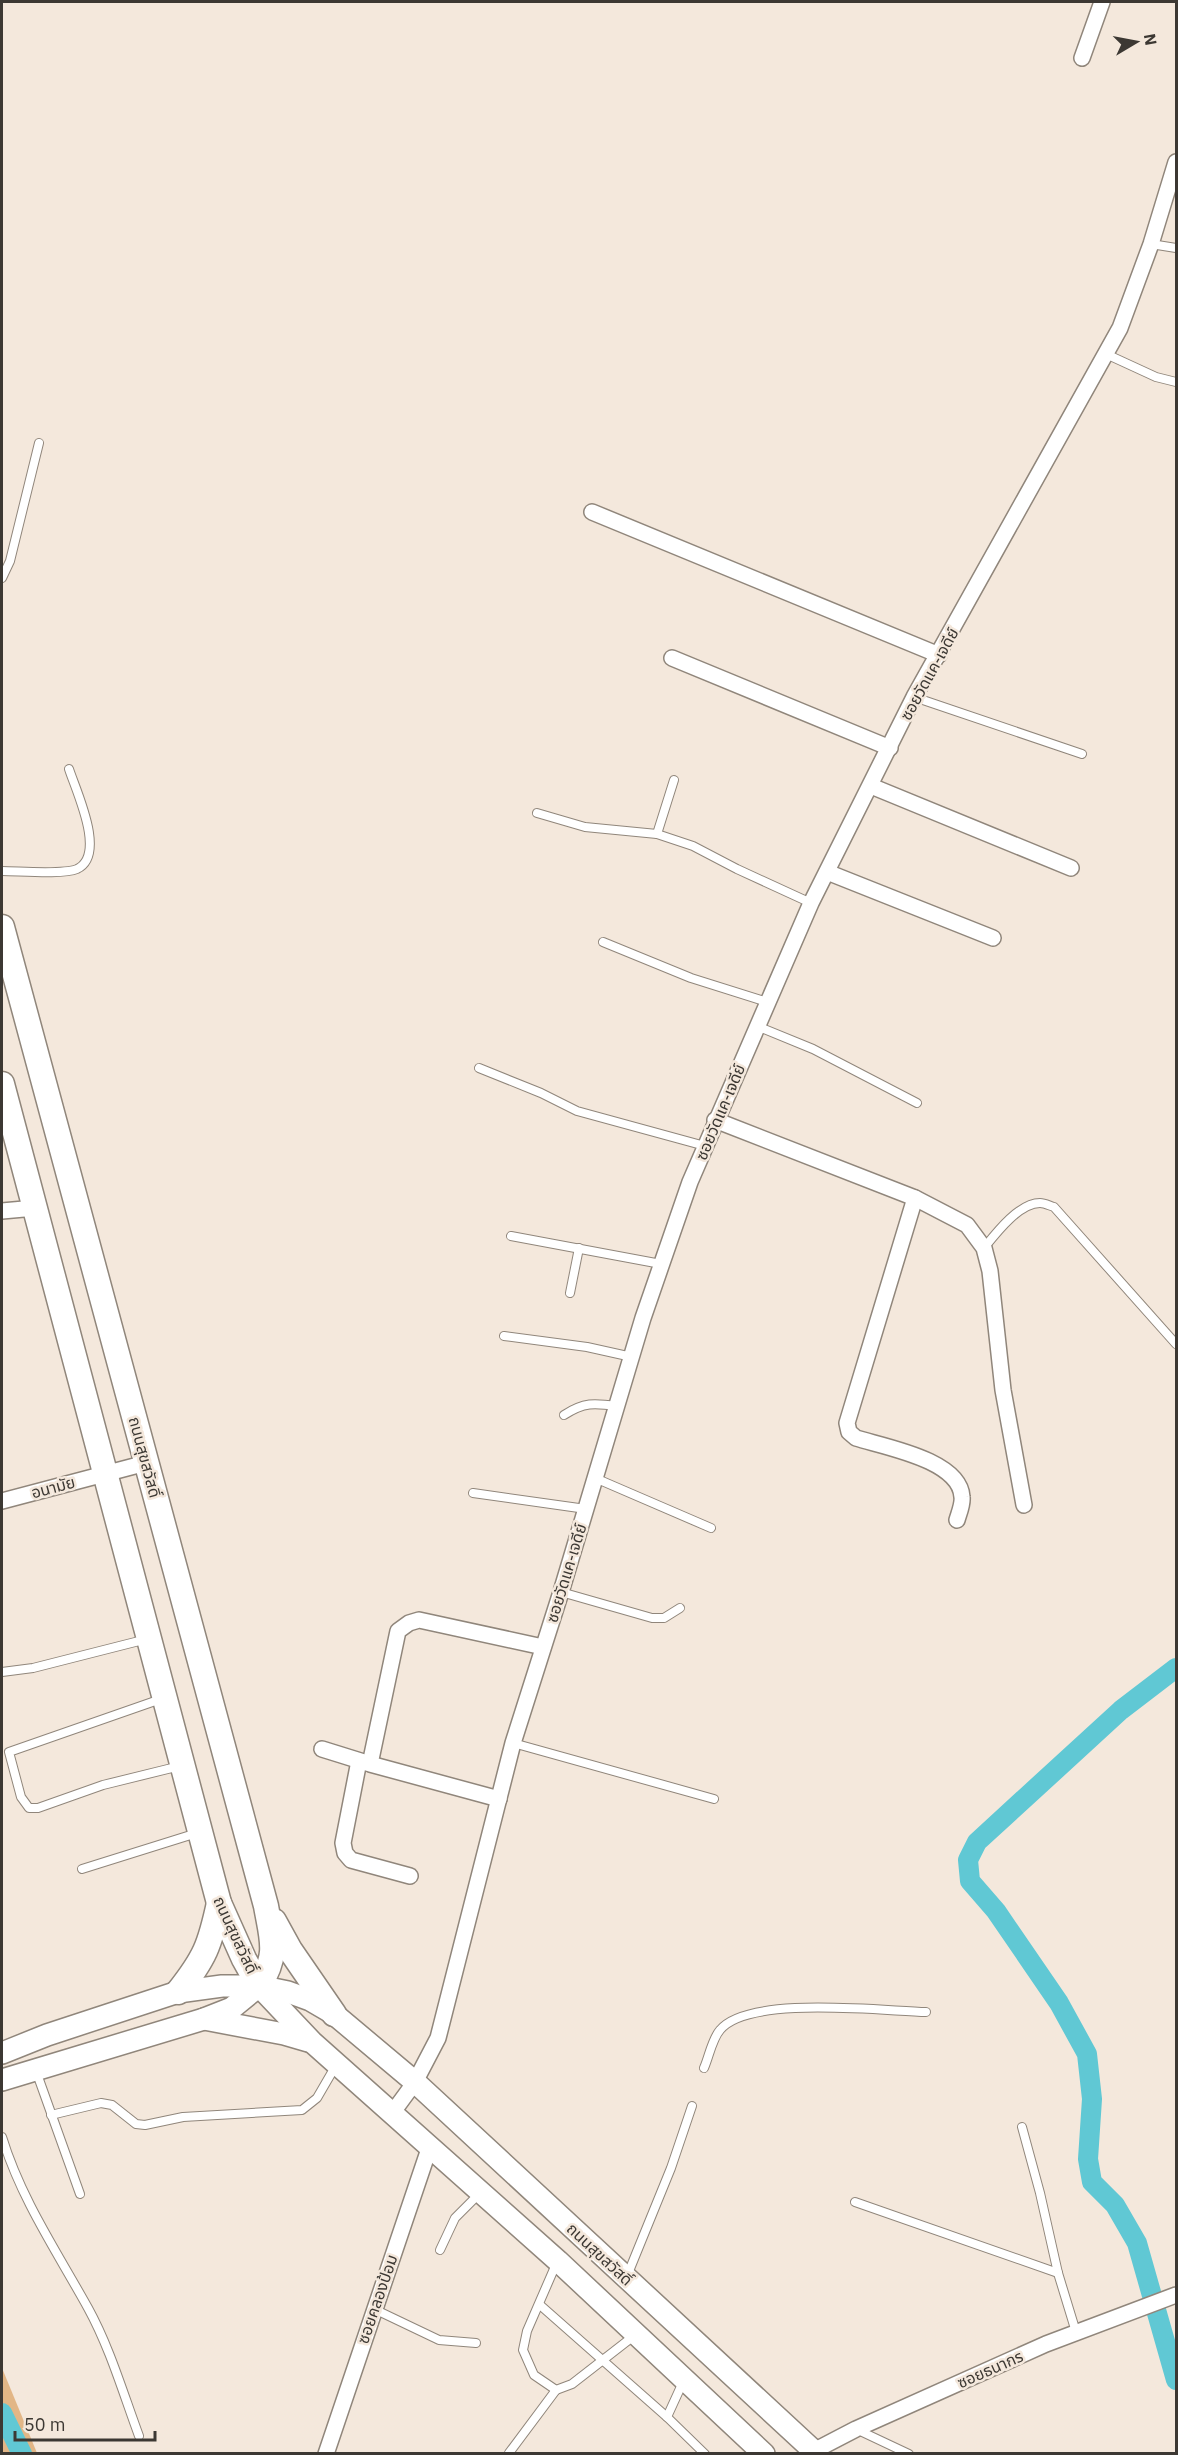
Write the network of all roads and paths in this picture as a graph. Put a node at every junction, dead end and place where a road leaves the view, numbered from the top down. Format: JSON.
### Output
{"nodes":[{"id":1,"x":1102,"y":2,"type":"edge"},
{"id":2,"x":1082,"y":58,"type":"dead end"},
{"id":3,"x":1176,"y":162,"type":"edge"},
{"id":4,"x":1150,"y":244,"type":"junction"},
{"id":5,"x":1176,"y":248,"type":"edge"},
{"id":6,"x":1106,"y":354,"type":"junction"},
{"id":7,"x":1176,"y":382,"type":"edge"},
{"id":8,"x":39,"y":443,"type":"dead end"},
{"id":9,"x":592,"y":512,"type":"dead end"},
{"id":10,"x":2,"y":578,"type":"edge"},
{"id":11,"x":939,"y":655,"type":"junction"},
{"id":12,"x":672,"y":658,"type":"dead end"},
{"id":13,"x":914,"y":697,"type":"junction"},
{"id":14,"x":890,"y":748,"type":"junction"},
{"id":15,"x":1082,"y":754,"type":"dead end"},
{"id":16,"x":69,"y":769,"type":"dead end"},
{"id":17,"x":674,"y":780,"type":"dead end"},
{"id":18,"x":871,"y":786,"type":"junction"},
{"id":19,"x":537,"y":813,"type":"dead end"},
{"id":20,"x":657,"y":834,"type":"junction"},
{"id":21,"x":1071,"y":868,"type":"dead end"},
{"id":22,"x":2,"y":871,"type":"edge"},
{"id":23,"x":827,"y":872,"type":"junction"},
{"id":24,"x":811,"y":903,"type":"junction"},
{"id":25,"x":2,"y":927,"type":"edge"},
{"id":26,"x":993,"y":938,"type":"dead end"},
{"id":27,"x":603,"y":942,"type":"dead end"},
{"id":28,"x":768,"y":1002,"type":"junction"},
{"id":29,"x":756,"y":1026,"type":"junction"},
{"id":30,"x":479,"y":1068,"type":"dead end"},
{"id":31,"x":2,"y":1084,"type":"edge"},
{"id":32,"x":917,"y":1102,"type":"dead end"},
{"id":33,"x":715,"y":1120,"type":"junction"},
{"id":34,"x":705,"y":1146,"type":"junction"},
{"id":35,"x":915,"y":1198,"type":"junction"},
{"id":36,"x":35,"y":1208,"type":"junction"},
{"id":37,"x":2,"y":1211,"type":"edge"},
{"id":38,"x":511,"y":1236,"type":"dead end"},
{"id":39,"x":579,"y":1248,"type":"junction"},
{"id":40,"x":984,"y":1248,"type":"junction"},
{"id":41,"x":661,"y":1264,"type":"junction"},
{"id":42,"x":570,"y":1293,"type":"dead end"},
{"id":43,"x":504,"y":1336,"type":"dead end"},
{"id":44,"x":1176,"y":1344,"type":"edge"},
{"id":45,"x":632,"y":1357,"type":"junction"},
{"id":46,"x":617,"y":1406,"type":"junction"},
{"id":47,"x":564,"y":1415,"type":"dead end"},
{"id":48,"x":146,"y":1463,"type":"junction"},
{"id":49,"x":105,"y":1474,"type":"junction"},
{"id":50,"x":595,"y":1478,"type":"junction"},
{"id":51,"x":473,"y":1493,"type":"dead end"},
{"id":52,"x":2,"y":1501,"type":"edge"},
{"id":53,"x":1024,"y":1505,"type":"dead end"},
{"id":54,"x":586,"y":1509,"type":"junction"},
{"id":55,"x":957,"y":1520,"type":"dead end"},
{"id":56,"x":711,"y":1528,"type":"dead end"},
{"id":57,"x":561,"y":1592,"type":"junction"},
{"id":58,"x":680,"y":1608,"type":"dead end"},
{"id":59,"x":148,"y":1639,"type":"junction"},
{"id":60,"x":543,"y":1647,"type":"junction"},
{"id":61,"x":2,"y":1672,"type":"edge"},
{"id":62,"x":164,"y":1698,"type":"junction"},
{"id":63,"x":513,"y":1743,"type":"junction"},
{"id":64,"x":321,"y":1749,"type":"dead end"},
{"id":65,"x":5,"y":1753,"type":"edge"},
{"id":66,"x":365,"y":1762,"type":"junction"},
{"id":67,"x":181,"y":1766,"type":"junction"},
{"id":68,"x":499,"y":1799,"type":"junction"},
{"id":69,"x":714,"y":1799,"type":"dead end"},
{"id":70,"x":199,"y":1833,"type":"junction"},
{"id":71,"x":82,"y":1869,"type":"dead end"},
{"id":72,"x":410,"y":1876,"type":"dead end"},
{"id":73,"x":219,"y":1903,"type":"junction"},
{"id":74,"x":266,"y":1906,"type":"junction"},
{"id":75,"x":259,"y":1986,"type":"junction"},
{"id":76,"x":178,"y":1992,"type":"junction"},
{"id":77,"x":926,"y":2012,"type":"dead end"},
{"id":78,"x":334,"y":2014,"type":"junction"},
{"id":79,"x":204,"y":2019,"type":"junction"},
{"id":80,"x":47,"y":2035,"type":"junction"},
{"id":81,"x":312,"y":2042,"type":"junction"},
{"id":82,"x":2,"y":2053,"type":"edge"},
{"id":83,"x":338,"y":2063,"type":"junction"},
{"id":84,"x":57,"y":2064,"type":"junction"},
{"id":85,"x":704,"y":2068,"type":"dead end"},
{"id":86,"x":36,"y":2070,"type":"junction"},
{"id":87,"x":2,"y":2080,"type":"edge"},
{"id":88,"x":414,"y":2082,"type":"junction"},
{"id":89,"x":692,"y":2106,"type":"dead end"},
{"id":90,"x":393,"y":2112,"type":"junction"},
{"id":91,"x":51,"y":2115,"type":"junction"},
{"id":92,"x":1022,"y":2127,"type":"dead end"},
{"id":93,"x":2,"y":2137,"type":"edge"},
{"id":94,"x":430,"y":2146,"type":"junction"},
{"id":95,"x":481,"y":2192,"type":"junction"},
{"id":96,"x":80,"y":2194,"type":"dead end"},
{"id":97,"x":855,"y":2202,"type":"dead end"},
{"id":98,"x":440,"y":2250,"type":"dead end"},
{"id":99,"x":558,"y":2261,"type":"junction"},
{"id":100,"x":1058,"y":2273,"type":"junction"},
{"id":101,"x":626,"y":2278,"type":"junction"},
{"id":102,"x":1173,"y":2297,"type":"edge"},
{"id":103,"x":540,"y":2305,"type":"junction"},
{"id":104,"x":374,"y":2310,"type":"junction"},
{"id":105,"x":1076,"y":2332,"type":"junction"},
{"id":106,"x":637,"y":2334,"type":"junction"},
{"id":107,"x":476,"y":2343,"type":"dead end"},
{"id":108,"x":601,"y":2361,"type":"junction"},
{"id":109,"x":685,"y":2378,"type":"junction"},
{"id":110,"x":555,"y":2390,"type":"junction"},
{"id":111,"x":667,"y":2417,"type":"junction"},
{"id":112,"x":856,"y":2429,"type":"junction"},
{"id":113,"x":139,"y":2436,"type":"dead end"},
{"id":114,"x":758,"y":2451,"type":"edge"},
{"id":115,"x":509,"y":2453,"type":"edge"},
{"id":116,"x":813,"y":2453,"type":"edge"},
{"id":117,"x":326,"y":2454,"type":"edge"},
{"id":118,"x":705,"y":2454,"type":"edge"},
{"id":119,"x":909,"y":2454,"type":"edge"}],
"edges":[{"from":1,"to":2,"type":"street"},
{"from":3,"to":4,"type":"street","name":"ซอยวัดแค-เจดีย์"},
{"from":4,"to":5,"type":"lane"},
{"from":4,"to":6,"type":"street","name":"ซอยวัดแค-เจดีย์"},
{"from":6,"to":7,"type":"lane"},
{"from":6,"to":11,"type":"street","name":"ซอยวัดแค-เจดีย์"},
{"from":8,"to":10,"type":"lane"},
{"from":9,"to":11,"type":"street"},
{"from":11,"to":13,"type":"street","name":"ซอยวัดแค-เจดีย์"},
{"from":12,"to":14,"type":"street"},
{"from":13,"to":14,"type":"street","name":"ซอยวัดแค-เจดีย์"},
{"from":13,"to":15,"type":"lane"},
{"from":14,"to":18,"type":"street","name":"ซอยวัดแค-เจดีย์"},
{"from":16,"to":22,"type":"lane"},
{"from":17,"to":20,"type":"lane"},
{"from":18,"to":21,"type":"street"},
{"from":18,"to":23,"type":"street","name":"ซอยวัดแค-เจดีย์"},
{"from":19,"to":20,"type":"lane"},
{"from":20,"to":24,"type":"lane"},
{"from":23,"to":24,"type":"street","name":"ซอยวัดแค-เจดีย์"},
{"from":23,"to":26,"type":"street"},
{"from":24,"to":28,"type":"street","name":"ซอยวัดแค-เจดีย์"},
{"from":25,"to":48,"type":"main road","name":"ถนนสุขสวัสดิ์"},
{"from":27,"to":28,"type":"lane"},
{"from":28,"to":29,"type":"street","name":"ซอยวัดแค-เจดีย์"},
{"from":29,"to":32,"type":"lane"},
{"from":29,"to":33,"type":"street","name":"ซอยวัดแค-เจดีย์"},
{"from":30,"to":34,"type":"lane"},
{"from":31,"to":36,"type":"main road","name":"ถนนสุขสวัสดิ์"},
{"from":33,"to":34,"type":"street","name":"ซอยวัดแค-เจดีย์"},
{"from":33,"to":35,"type":"street"},
{"from":34,"to":41,"type":"street","name":"ซอยวัดแค-เจดีย์"},
{"from":35,"to":40,"type":"street"},
{"from":35,"to":55,"type":"street"},
{"from":36,"to":37,"type":"street"},
{"from":36,"to":49,"type":"main road","name":"ถนนสุขสวัสดิ์"},
{"from":38,"to":39,"type":"lane"},
{"from":39,"to":41,"type":"lane"},
{"from":39,"to":42,"type":"lane"},
{"from":40,"to":44,"type":"lane"},
{"from":40,"to":53,"type":"street"},
{"from":41,"to":45,"type":"street","name":"ซอยวัดแค-เจดีย์"},
{"from":43,"to":45,"type":"lane"},
{"from":45,"to":46,"type":"street","name":"ซอยวัดแค-เจดีย์"},
{"from":46,"to":47,"type":"lane"},
{"from":46,"to":50,"type":"street","name":"ซอยวัดแค-เจดีย์"},
{"from":48,"to":49,"type":"street","name":"อนามัย"},
{"from":48,"to":74,"type":"main road","name":"ถนนสุขสวัสดิ์"},
{"from":49,"to":52,"type":"street","name":"อนามัย"},
{"from":49,"to":59,"type":"main road","name":"ถนนสุขสวัสดิ์"},
{"from":50,"to":54,"type":"street","name":"ซอยวัดแค-เจดีย์"},
{"from":50,"to":56,"type":"lane"},
{"from":51,"to":54,"type":"lane"},
{"from":54,"to":57,"type":"street","name":"ซอยวัดแค-เจดีย์"},
{"from":57,"to":58,"type":"lane"},
{"from":57,"to":60,"type":"street","name":"ซอยวัดแค-เจดีย์"},
{"from":59,"to":61,"type":"lane"},
{"from":59,"to":62,"type":"main road","name":"ถนนสุขสวัสดิ์"},
{"from":60,"to":63,"type":"street","name":"ซอยวัดแค-เจดีย์"},
{"from":60,"to":66,"type":"street"},
{"from":62,"to":65,"type":"lane"},
{"from":62,"to":67,"type":"main road","name":"ถนนสุขสวัสดิ์"},
{"from":63,"to":68,"type":"street","name":"ซอยวัดแค-เจดีย์"},
{"from":63,"to":69,"type":"lane"},
{"from":64,"to":66,"type":"street"},
{"from":65,"to":67,"type":"lane"},
{"from":66,"to":68,"type":"street"},
{"from":66,"to":72,"type":"street"},
{"from":67,"to":70,"type":"main road","name":"ถนนสุขสวัสดิ์"},
{"from":68,"to":88,"type":"street","name":"ซอยวัดแค-เจดีย์"},
{"from":70,"to":71,"type":"lane"},
{"from":70,"to":73,"type":"main road","name":"ถนนสุขสวัสดิ์"},
{"from":73,"to":75,"type":"main road","name":"ถนนสุขสวัสดิ์"},
{"from":73,"to":76,"type":"main road"},
{"from":74,"to":75,"type":"main road","name":"ถนนสุขสวัสดิ์"},
{"from":74,"to":78,"type":"main road"},
{"from":75,"to":76,"type":"main road","name":"ถนนสุขสวัสดิ์"},
{"from":75,"to":78,"type":"main road","name":"ถนนสุขสวัสดิ์"},
{"from":75,"to":79,"type":"main road","name":"ถนนสุขสวัสดิ์"},
{"from":75,"to":81,"type":"main road","name":"ถนนสุขสวัสดิ์"},
{"from":76,"to":80,"type":"main road","name":"ถนนสุขสวัสดิ์"},
{"from":77,"to":85,"type":"lane"},
{"from":78,"to":88,"type":"main road","name":"ถนนสุขสวัสดิ์"},
{"from":79,"to":81,"type":"main road"},
{"from":79,"to":84,"type":"main road","name":"ถนนสุขสวัสดิ์"},
{"from":80,"to":82,"type":"main road","name":"ถนนสุขสวัสดิ์"},
{"from":80,"to":84,"type":"main road"},
{"from":81,"to":83,"type":"main road","name":"ถนนสุขสวัสดิ์"},
{"from":83,"to":90,"type":"main road","name":"ถนนสุขสวัสดิ์"},
{"from":83,"to":91,"type":"lane"},
{"from":84,"to":86,"type":"main road","name":"ถนนสุขสวัสดิ์"},
{"from":86,"to":87,"type":"main road","name":"ถนนสุขสวัสดิ์"},
{"from":86,"to":91,"type":"lane"},
{"from":88,"to":90,"type":"street","name":"ซอยวัดแค-เจดีย์"},
{"from":88,"to":101,"type":"main road","name":"ถนนสุขสวัสดิ์"},
{"from":89,"to":101,"type":"lane"},
{"from":90,"to":94,"type":"main road","name":"ถนนสุขสวัสดิ์"},
{"from":91,"to":96,"type":"lane"},
{"from":92,"to":100,"type":"lane"},
{"from":93,"to":113,"type":"lane"},
{"from":94,"to":95,"type":"main road","name":"ถนนสุขสวัสดิ์"},
{"from":94,"to":104,"type":"street","name":"ซอยคลองป้อม"},
{"from":95,"to":98,"type":"lane"},
{"from":95,"to":99,"type":"main road","name":"ถนนสุขสวัสดิ์"},
{"from":97,"to":100,"type":"lane"},
{"from":99,"to":103,"type":"lane"},
{"from":99,"to":106,"type":"main road","name":"ถนนสุขสวัสดิ์"},
{"from":100,"to":105,"type":"lane"},
{"from":101,"to":116,"type":"main road","name":"ถนนสุขสวัสดิ์"},
{"from":102,"to":105,"type":"street","name":"ซอยธนากร"},
{"from":103,"to":108,"type":"lane"},
{"from":103,"to":110,"type":"lane"},
{"from":104,"to":107,"type":"lane"},
{"from":104,"to":117,"type":"street","name":"ซอยคลองป้อม"},
{"from":105,"to":112,"type":"street","name":"ซอยธนากร"},
{"from":106,"to":108,"type":"lane"},
{"from":106,"to":109,"type":"main road","name":"ถนนสุขสวัสดิ์"},
{"from":108,"to":110,"type":"lane"},
{"from":108,"to":111,"type":"lane"},
{"from":109,"to":111,"type":"lane"},
{"from":109,"to":114,"type":"main road","name":"ถนนสุขสวัสดิ์"},
{"from":110,"to":115,"type":"lane"},
{"from":111,"to":118,"type":"lane"},
{"from":112,"to":116,"type":"street","name":"ซอยธนากร"},
{"from":112,"to":119,"type":"lane"}]}
